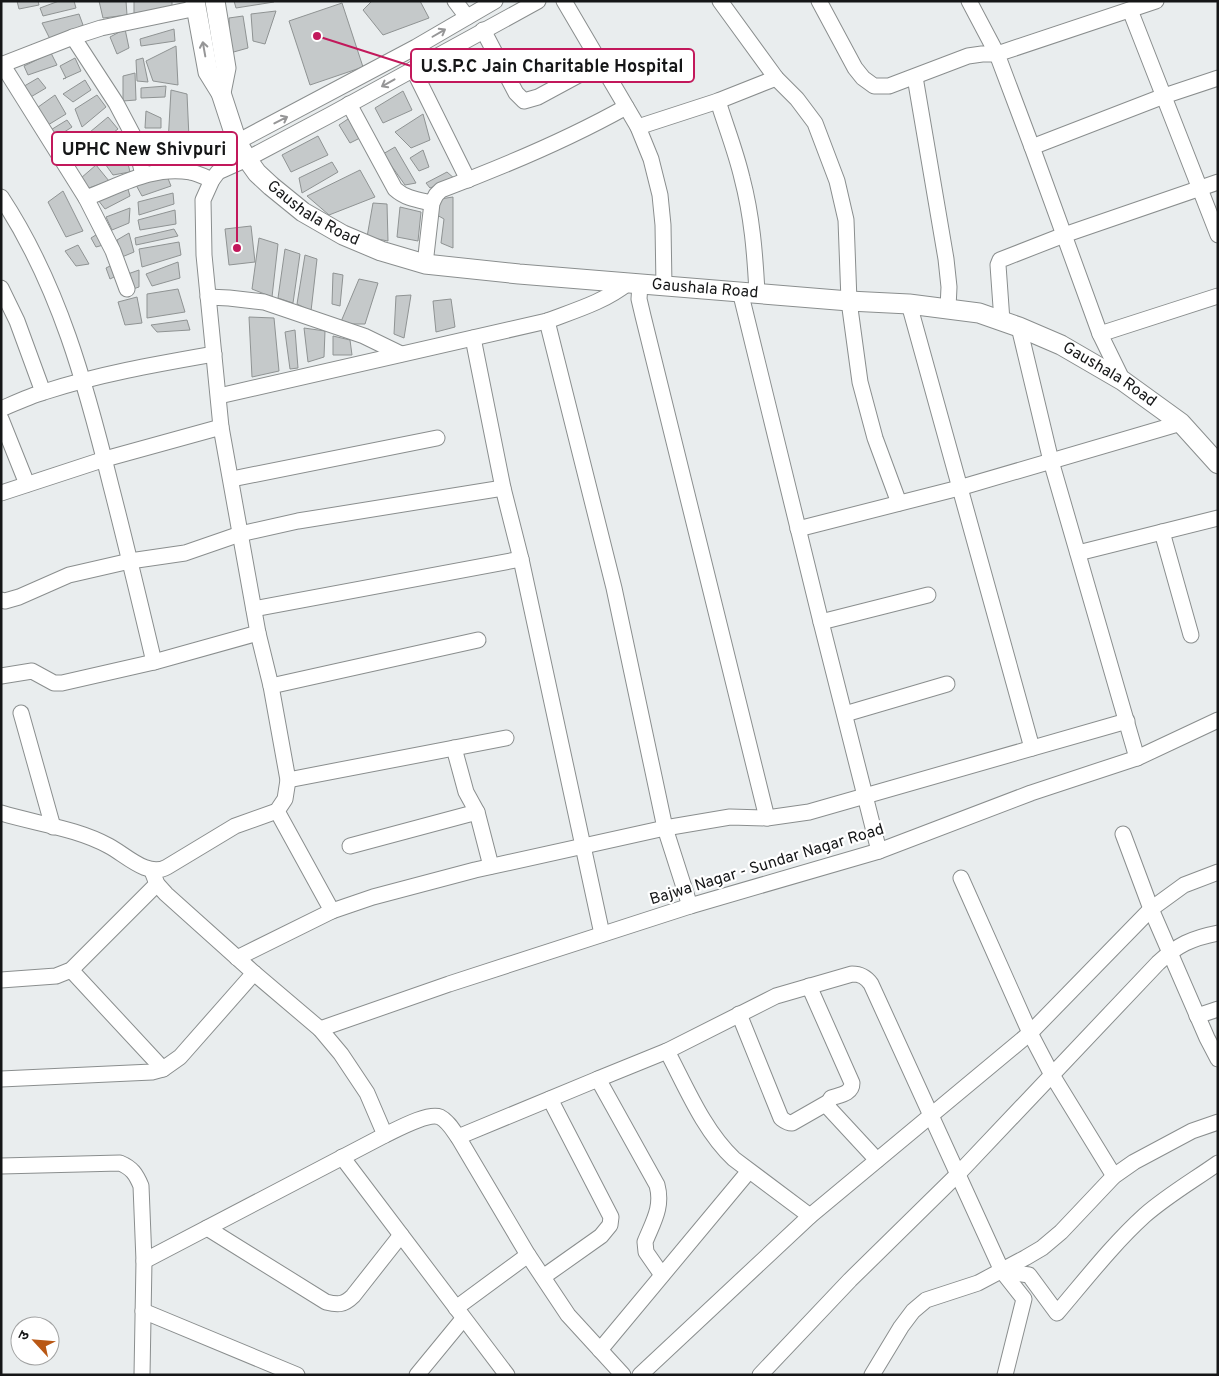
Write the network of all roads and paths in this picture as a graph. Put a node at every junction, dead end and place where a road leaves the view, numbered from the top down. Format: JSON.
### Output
{"nodes":[{"id":1,"x":215,"y":1,"type":"edge"},
{"id":2,"x":455,"y":1,"type":"edge"},
{"id":3,"x":495,"y":1,"type":"edge"},
{"id":4,"x":538,"y":1,"type":"edge"},
{"id":5,"x":564,"y":1,"type":"edge"},
{"id":6,"x":720,"y":1,"type":"edge"},
{"id":7,"x":819,"y":1,"type":"edge"},
{"id":8,"x":969,"y":1,"type":"edge"},
{"id":9,"x":1156,"y":1,"type":"edge"},
{"id":10,"x":196,"y":5,"type":"edge"},
{"id":11,"x":1122,"y":8,"type":"edge"},
{"id":12,"x":467,"y":17,"type":"junction"},
{"id":13,"x":483,"y":30,"type":"junction"},
{"id":14,"x":73,"y":37,"type":"junction"},
{"id":15,"x":996,"y":54,"type":"junction"},
{"id":16,"x":601,"y":63,"type":"junction"},
{"id":17,"x":2,"y":65,"type":"edge"},
{"id":18,"x":412,"y":69,"type":"junction"},
{"id":19,"x":915,"y":77,"type":"junction"},
{"id":20,"x":776,"y":78,"type":"junction"},
{"id":21,"x":1218,"y":78,"type":"edge"},
{"id":22,"x":221,"y":93,"type":"junction"},
{"id":23,"x":1164,"y":96,"type":"junction"},
{"id":24,"x":718,"y":101,"type":"junction"},
{"id":25,"x":349,"y":104,"type":"junction"},
{"id":26,"x":626,"y":107,"type":"junction"},
{"id":27,"x":638,"y":127,"type":"junction"},
{"id":28,"x":238,"y":142,"type":"junction"},
{"id":29,"x":1032,"y":146,"type":"junction"},
{"id":30,"x":247,"y":159,"type":"junction"},
{"id":31,"x":143,"y":175,"type":"junction"},
{"id":32,"x":212,"y":180,"type":"junction"},
{"id":33,"x":468,"y":180,"type":"junction"},
{"id":34,"x":1218,"y":182,"type":"edge"},
{"id":35,"x":1200,"y":188,"type":"junction"},
{"id":36,"x":1,"y":197,"type":"edge"},
{"id":37,"x":86,"y":198,"type":"junction"},
{"id":38,"x":432,"y":203,"type":"junction"},
{"id":39,"x":1064,"y":235,"type":"junction"},
{"id":40,"x":1218,"y":235,"type":"edge"},
{"id":41,"x":425,"y":264,"type":"junction"},
{"id":42,"x":634,"y":283,"type":"junction"},
{"id":43,"x":664,"y":286,"type":"junction"},
{"id":44,"x":1,"y":288,"type":"edge"},
{"id":45,"x":127,"y":289,"type":"dead end"},
{"id":46,"x":748,"y":292,"type":"junction"},
{"id":47,"x":1218,"y":296,"type":"edge"},
{"id":48,"x":208,"y":298,"type":"junction"},
{"id":49,"x":849,"y":301,"type":"junction"},
{"id":50,"x":909,"y":304,"type":"junction"},
{"id":51,"x":948,"y":308,"type":"junction"},
{"id":52,"x":547,"y":320,"type":"junction"},
{"id":53,"x":1011,"y":324,"type":"junction"},
{"id":54,"x":1100,"y":334,"type":"junction"},
{"id":55,"x":473,"y":338,"type":"junction"},
{"id":56,"x":214,"y":354,"type":"junction"},
{"id":57,"x":401,"y":354,"type":"junction"},
{"id":58,"x":84,"y":380,"type":"junction"},
{"id":59,"x":1123,"y":381,"type":"junction"},
{"id":60,"x":43,"y":392,"type":"junction"},
{"id":61,"x":219,"y":396,"type":"junction"},
{"id":62,"x":1,"y":409,"type":"edge"},
{"id":63,"x":1,"y":419,"type":"edge"},
{"id":64,"x":1181,"y":423,"type":"junction"},
{"id":65,"x":221,"y":426,"type":"junction"},
{"id":66,"x":437,"y":438,"type":"dead end"},
{"id":67,"x":104,"y":459,"type":"junction"},
{"id":68,"x":1051,"y":461,"type":"junction"},
{"id":69,"x":1218,"y":464,"type":"edge"},
{"id":70,"x":232,"y":479,"type":"junction"},
{"id":71,"x":27,"y":484,"type":"junction"},
{"id":72,"x":503,"y":488,"type":"junction"},
{"id":73,"x":959,"y":488,"type":"junction"},
{"id":74,"x":1,"y":493,"type":"edge"},
{"id":75,"x":899,"y":503,"type":"junction"},
{"id":76,"x":1218,"y":518,"type":"edge"},
{"id":77,"x":798,"y":529,"type":"junction"},
{"id":78,"x":1162,"y":532,"type":"junction"},
{"id":79,"x":240,"y":534,"type":"junction"},
{"id":80,"x":1078,"y":553,"type":"junction"},
{"id":81,"x":521,"y":559,"type":"junction"},
{"id":82,"x":130,"y":561,"type":"junction"},
{"id":83,"x":928,"y":595,"type":"dead end"},
{"id":84,"x":3,"y":602,"type":"edge"},
{"id":85,"x":254,"y":609,"type":"junction"},
{"id":86,"x":820,"y":622,"type":"junction"},
{"id":87,"x":258,"y":633,"type":"junction"},
{"id":88,"x":1191,"y":635,"type":"dead end"},
{"id":89,"x":478,"y":640,"type":"dead end"},
{"id":90,"x":154,"y":662,"type":"junction"},
{"id":91,"x":1,"y":676,"type":"edge"},
{"id":92,"x":947,"y":684,"type":"dead end"},
{"id":93,"x":271,"y":686,"type":"junction"},
{"id":94,"x":21,"y":713,"type":"dead end"},
{"id":95,"x":845,"y":714,"type":"junction"},
{"id":96,"x":1218,"y":720,"type":"edge"},
{"id":97,"x":1127,"y":721,"type":"junction"},
{"id":98,"x":506,"y":738,"type":"dead end"},
{"id":99,"x":454,"y":748,"type":"junction"},
{"id":100,"x":1032,"y":748,"type":"junction"},
{"id":101,"x":1137,"y":758,"type":"junction"},
{"id":102,"x":288,"y":780,"type":"junction"},
{"id":103,"x":866,"y":795,"type":"junction"},
{"id":104,"x":277,"y":811,"type":"junction"},
{"id":105,"x":478,"y":812,"type":"junction"},
{"id":106,"x":1,"y":813,"type":"edge"},
{"id":107,"x":767,"y":818,"type":"junction"},
{"id":108,"x":53,"y":826,"type":"junction"},
{"id":109,"x":665,"y":828,"type":"junction"},
{"id":110,"x":1124,"y":834,"type":"dead end"},
{"id":111,"x":350,"y":846,"type":"dead end"},
{"id":112,"x":582,"y":846,"type":"junction"},
{"id":113,"x":879,"y":851,"type":"junction"},
{"id":114,"x":491,"y":866,"type":"junction"},
{"id":115,"x":1218,"y":872,"type":"edge"},
{"id":116,"x":155,"y":877,"type":"junction"},
{"id":117,"x":961,"y":878,"type":"dead end"},
{"id":118,"x":690,"y":906,"type":"junction"},
{"id":119,"x":1151,"y":909,"type":"junction"},
{"id":120,"x":332,"y":911,"type":"junction"},
{"id":121,"x":1218,"y":933,"type":"edge"},
{"id":122,"x":602,"y":934,"type":"junction"},
{"id":123,"x":1170,"y":951,"type":"junction"},
{"id":124,"x":237,"y":958,"type":"junction"},
{"id":125,"x":71,"y":970,"type":"junction"},
{"id":126,"x":254,"y":973,"type":"junction"},
{"id":127,"x":1,"y":980,"type":"edge"},
{"id":128,"x":809,"y":986,"type":"junction"},
{"id":129,"x":1218,"y":1008,"type":"edge"},
{"id":130,"x":739,"y":1014,"type":"junction"},
{"id":131,"x":1197,"y":1016,"type":"junction"},
{"id":132,"x":320,"y":1029,"type":"junction"},
{"id":133,"x":1030,"y":1033,"type":"junction"},
{"id":134,"x":667,"y":1051,"type":"junction"},
{"id":135,"x":1218,"y":1060,"type":"edge"},
{"id":136,"x":163,"y":1069,"type":"junction"},
{"id":137,"x":1052,"y":1075,"type":"junction"},
{"id":138,"x":1,"y":1079,"type":"edge"},
{"id":139,"x":598,"y":1079,"type":"junction"},
{"id":140,"x":550,"y":1100,"type":"junction"},
{"id":141,"x":827,"y":1103,"type":"junction"},
{"id":142,"x":931,"y":1115,"type":"junction"},
{"id":143,"x":1218,"y":1122,"type":"edge"},
{"id":144,"x":385,"y":1135,"type":"junction"},
{"id":145,"x":458,"y":1137,"type":"junction"},
{"id":146,"x":342,"y":1158,"type":"junction"},
{"id":147,"x":877,"y":1160,"type":"junction"},
{"id":148,"x":1218,"y":1163,"type":"edge"},
{"id":149,"x":1,"y":1166,"type":"edge"},
{"id":150,"x":750,"y":1170,"type":"junction"},
{"id":151,"x":958,"y":1174,"type":"junction"},
{"id":152,"x":1114,"y":1176,"type":"junction"},
{"id":153,"x":810,"y":1216,"type":"junction"},
{"id":154,"x":207,"y":1228,"type":"junction"},
{"id":155,"x":401,"y":1235,"type":"junction"},
{"id":156,"x":528,"y":1255,"type":"junction"},
{"id":157,"x":144,"y":1261,"type":"junction"},
{"id":158,"x":1002,"y":1271,"type":"junction"},
{"id":159,"x":662,"y":1275,"type":"junction"},
{"id":160,"x":543,"y":1277,"type":"junction"},
{"id":161,"x":143,"y":1311,"type":"junction"},
{"id":162,"x":460,"y":1313,"type":"junction"},
{"id":163,"x":600,"y":1350,"type":"junction"},
{"id":164,"x":142,"y":1375,"type":"edge"},
{"id":165,"x":297,"y":1375,"type":"edge"},
{"id":166,"x":417,"y":1375,"type":"edge"},
{"id":167,"x":508,"y":1375,"type":"edge"},
{"id":168,"x":623,"y":1375,"type":"edge"},
{"id":169,"x":640,"y":1375,"type":"edge"},
{"id":170,"x":760,"y":1375,"type":"edge"},
{"id":171,"x":872,"y":1375,"type":"edge"},
{"id":172,"x":1005,"y":1375,"type":"edge"}],
"edges":[{"from":1,"to":22,"type":"street"},
{"from":2,"to":12,"type":"street"},
{"from":3,"to":12,"type":"street"},
{"from":4,"to":13,"type":"street"},
{"from":5,"to":16,"type":"street"},
{"from":6,"to":20,"type":"street"},
{"from":7,"to":19,"type":"street"},
{"from":8,"to":15,"type":"street"},
{"from":9,"to":11,"type":"street"},
{"from":10,"to":14,"type":"street"},
{"from":22,"to":10,"type":"street","name":"Gaushala Road","one_way":true},
{"from":11,"to":15,"type":"street"},
{"from":11,"to":23,"type":"street"},
{"from":28,"to":12,"type":"street","one_way":true},
{"from":13,"to":16,"type":"street"},
{"from":13,"to":18,"type":"street"},
{"from":14,"to":17,"type":"street"},
{"from":14,"to":31,"type":"street"},
{"from":15,"to":19,"type":"street"},
{"from":15,"to":29,"type":"street"},
{"from":16,"to":26,"type":"street"},
{"from":17,"to":37,"type":"street"},
{"from":18,"to":25,"type":"street","one_way":true},
{"from":18,"to":33,"type":"street"},
{"from":19,"to":51,"type":"street"},
{"from":20,"to":24,"type":"street"},
{"from":20,"to":49,"type":"street"},
{"from":21,"to":23,"type":"street"},
{"from":22,"to":28,"type":"street","name":"Gaushala Road"},
{"from":23,"to":29,"type":"street"},
{"from":23,"to":35,"type":"street"},
{"from":24,"to":27,"type":"street"},
{"from":24,"to":46,"type":"street"},
{"from":25,"to":30,"type":"street"},
{"from":25,"to":38,"type":"street"},
{"from":26,"to":27,"type":"street"},
{"from":26,"to":33,"type":"street"},
{"from":27,"to":43,"type":"street"},
{"from":28,"to":30,"type":"street","name":"Gaushala Road"},
{"from":29,"to":39,"type":"street"},
{"from":30,"to":32,"type":"street"},
{"from":30,"to":41,"type":"street","name":"Gaushala Road"},
{"from":31,"to":32,"type":"street"},
{"from":31,"to":37,"type":"street"},
{"from":32,"to":48,"type":"street"},
{"from":33,"to":38,"type":"street"},
{"from":34,"to":35,"type":"street"},
{"from":35,"to":39,"type":"street"},
{"from":35,"to":40,"type":"street"},
{"from":36,"to":58,"type":"street"},
{"from":37,"to":45,"type":"street"},
{"from":38,"to":41,"type":"street"},
{"from":39,"to":53,"type":"street"},
{"from":39,"to":54,"type":"street"},
{"from":41,"to":42,"type":"street","name":"Gaushala Road"},
{"from":42,"to":43,"type":"street","name":"Gaushala Road"},
{"from":42,"to":52,"type":"street"},
{"from":42,"to":107,"type":"street"},
{"from":43,"to":46,"type":"street","name":"Gaushala Road"},
{"from":44,"to":60,"type":"street"},
{"from":46,"to":49,"type":"street","name":"Gaushala Road"},
{"from":46,"to":77,"type":"street"},
{"from":47,"to":54,"type":"street"},
{"from":48,"to":56,"type":"street"},
{"from":48,"to":57,"type":"street"},
{"from":49,"to":50,"type":"street","name":"Gaushala Road"},
{"from":49,"to":75,"type":"street"},
{"from":50,"to":51,"type":"street","name":"Gaushala Road"},
{"from":50,"to":73,"type":"street"},
{"from":51,"to":53,"type":"street","name":"Gaushala Road"},
{"from":52,"to":55,"type":"street"},
{"from":52,"to":109,"type":"street"},
{"from":53,"to":59,"type":"street","name":"Gaushala Road"},
{"from":53,"to":68,"type":"street"},
{"from":54,"to":59,"type":"street"},
{"from":55,"to":57,"type":"street"},
{"from":55,"to":72,"type":"street"},
{"from":56,"to":58,"type":"street"},
{"from":56,"to":61,"type":"street"},
{"from":57,"to":61,"type":"street"},
{"from":58,"to":60,"type":"street"},
{"from":58,"to":67,"type":"street"},
{"from":59,"to":64,"type":"street","name":"Gaushala Road"},
{"from":60,"to":62,"type":"street"},
{"from":61,"to":65,"type":"street"},
{"from":63,"to":71,"type":"street"},
{"from":64,"to":68,"type":"street"},
{"from":64,"to":69,"type":"street","name":"Gaushala Road"},
{"from":65,"to":67,"type":"street"},
{"from":65,"to":70,"type":"street"},
{"from":66,"to":70,"type":"street"},
{"from":67,"to":71,"type":"street"},
{"from":67,"to":82,"type":"street"},
{"from":68,"to":73,"type":"street"},
{"from":68,"to":80,"type":"street"},
{"from":70,"to":79,"type":"street"},
{"from":71,"to":74,"type":"street"},
{"from":72,"to":79,"type":"street"},
{"from":72,"to":81,"type":"street"},
{"from":73,"to":75,"type":"street"},
{"from":73,"to":100,"type":"street"},
{"from":75,"to":77,"type":"street"},
{"from":76,"to":78,"type":"street"},
{"from":77,"to":86,"type":"street"},
{"from":78,"to":80,"type":"street"},
{"from":78,"to":88,"type":"street"},
{"from":79,"to":82,"type":"street"},
{"from":79,"to":85,"type":"street"},
{"from":80,"to":97,"type":"street"},
{"from":81,"to":85,"type":"street"},
{"from":81,"to":112,"type":"street"},
{"from":82,"to":84,"type":"street"},
{"from":82,"to":90,"type":"street"},
{"from":83,"to":86,"type":"street"},
{"from":85,"to":87,"type":"street"},
{"from":86,"to":95,"type":"street"},
{"from":87,"to":90,"type":"street"},
{"from":87,"to":93,"type":"street"},
{"from":89,"to":93,"type":"street"},
{"from":90,"to":91,"type":"street"},
{"from":92,"to":95,"type":"street"},
{"from":93,"to":102,"type":"street"},
{"from":94,"to":108,"type":"street"},
{"from":95,"to":103,"type":"street"},
{"from":96,"to":101,"type":"street","name":"Bajwa Nagar - Sundar Nagar Road"},
{"from":97,"to":100,"type":"street"},
{"from":97,"to":101,"type":"street"},
{"from":98,"to":99,"type":"street"},
{"from":99,"to":102,"type":"street"},
{"from":99,"to":105,"type":"street"},
{"from":100,"to":103,"type":"street"},
{"from":101,"to":113,"type":"street","name":"Bajwa Nagar - Sundar Nagar Road"},
{"from":102,"to":104,"type":"street"},
{"from":103,"to":107,"type":"street"},
{"from":103,"to":113,"type":"street"},
{"from":104,"to":116,"type":"street"},
{"from":104,"to":120,"type":"street"},
{"from":105,"to":111,"type":"street"},
{"from":105,"to":114,"type":"street"},
{"from":106,"to":108,"type":"street"},
{"from":107,"to":109,"type":"street"},
{"from":108,"to":116,"type":"street"},
{"from":109,"to":112,"type":"street"},
{"from":109,"to":118,"type":"street"},
{"from":110,"to":119,"type":"street"},
{"from":112,"to":114,"type":"street"},
{"from":112,"to":122,"type":"street"},
{"from":113,"to":118,"type":"street","name":"Bajwa Nagar - Sundar Nagar Road"},
{"from":114,"to":120,"type":"street"},
{"from":115,"to":119,"type":"street"},
{"from":116,"to":124,"type":"street"},
{"from":116,"to":125,"type":"street"},
{"from":117,"to":133,"type":"street"},
{"from":118,"to":122,"type":"street","name":"Bajwa Nagar - Sundar Nagar Road"},
{"from":119,"to":123,"type":"street"},
{"from":119,"to":133,"type":"street"},
{"from":120,"to":124,"type":"street"},
{"from":121,"to":123,"type":"street"},
{"from":122,"to":132,"type":"street","name":"Bajwa Nagar - Sundar Nagar Road"},
{"from":123,"to":131,"type":"street"},
{"from":123,"to":137,"type":"street"},
{"from":124,"to":126,"type":"street"},
{"from":125,"to":127,"type":"street"},
{"from":125,"to":136,"type":"street"},
{"from":126,"to":132,"type":"street"},
{"from":126,"to":136,"type":"street"},
{"from":128,"to":130,"type":"street"},
{"from":128,"to":141,"type":"street"},
{"from":128,"to":142,"type":"street"},
{"from":129,"to":131,"type":"street"},
{"from":130,"to":134,"type":"street"},
{"from":130,"to":141,"type":"street"},
{"from":131,"to":135,"type":"street"},
{"from":132,"to":144,"type":"street"},
{"from":133,"to":137,"type":"street"},
{"from":133,"to":142,"type":"street"},
{"from":134,"to":139,"type":"street"},
{"from":134,"to":150,"type":"street"},
{"from":136,"to":138,"type":"street"},
{"from":137,"to":151,"type":"street"},
{"from":137,"to":152,"type":"street"},
{"from":139,"to":140,"type":"street"},
{"from":139,"to":159,"type":"street"},
{"from":140,"to":145,"type":"street"},
{"from":140,"to":160,"type":"street"},
{"from":141,"to":147,"type":"street"},
{"from":142,"to":147,"type":"street"},
{"from":142,"to":151,"type":"street"},
{"from":143,"to":152,"type":"street"},
{"from":144,"to":145,"type":"street"},
{"from":144,"to":146,"type":"street"},
{"from":145,"to":156,"type":"street"},
{"from":146,"to":154,"type":"street"},
{"from":146,"to":155,"type":"street"},
{"from":147,"to":153,"type":"street"},
{"from":148,"to":158,"type":"street"},
{"from":149,"to":157,"type":"street"},
{"from":150,"to":153,"type":"street"},
{"from":150,"to":159,"type":"street"},
{"from":151,"to":158,"type":"street"},
{"from":151,"to":170,"type":"street"},
{"from":152,"to":158,"type":"street"},
{"from":153,"to":169,"type":"street"},
{"from":154,"to":155,"type":"street"},
{"from":154,"to":157,"type":"street"},
{"from":155,"to":162,"type":"street"},
{"from":156,"to":160,"type":"street"},
{"from":156,"to":162,"type":"street"},
{"from":157,"to":161,"type":"street"},
{"from":158,"to":171,"type":"street"},
{"from":158,"to":172,"type":"street"},
{"from":159,"to":163,"type":"street"},
{"from":160,"to":163,"type":"street"},
{"from":161,"to":164,"type":"street"},
{"from":161,"to":165,"type":"street"},
{"from":162,"to":166,"type":"street"},
{"from":162,"to":167,"type":"street"},
{"from":163,"to":168,"type":"street"}]}
